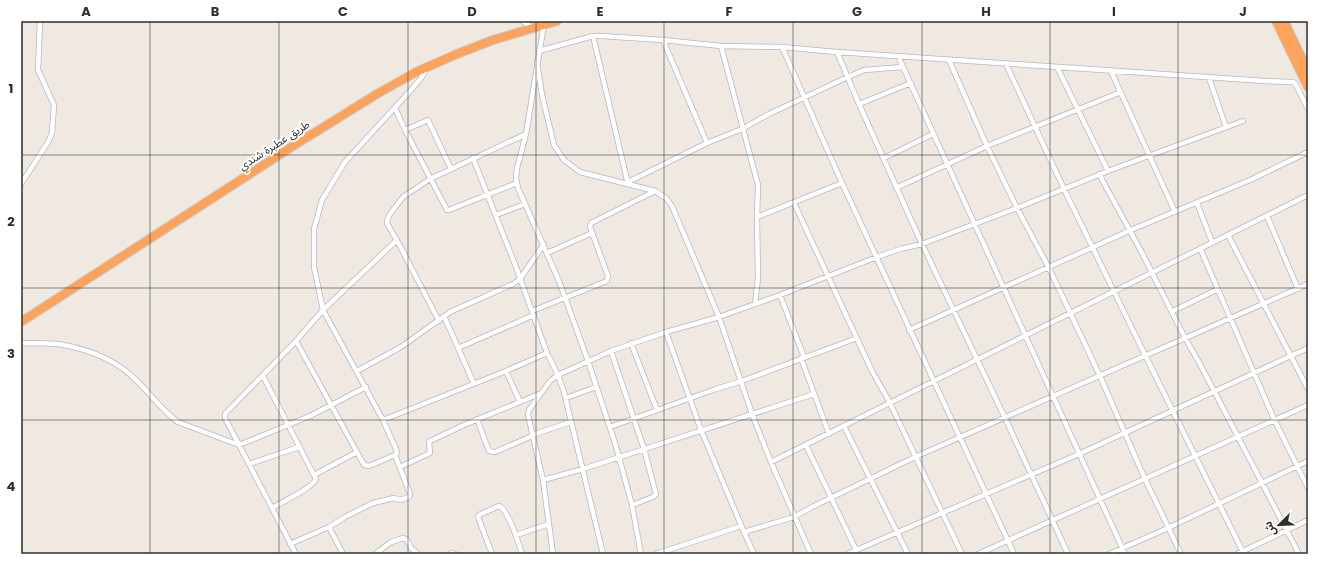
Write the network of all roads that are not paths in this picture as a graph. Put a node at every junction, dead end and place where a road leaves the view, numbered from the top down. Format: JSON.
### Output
{"nodes":[{"id":1,"x":40,"y":21,"type":"edge"},
{"id":2,"x":522,"y":21,"type":"edge"},
{"id":3,"x":557,"y":21,"type":"edge"},
{"id":4,"x":1276,"y":21,"type":"edge"},
{"id":5,"x":1284,"y":21,"type":"edge"},
{"id":6,"x":544,"y":23,"type":"edge"},
{"id":7,"x":532,"y":27,"type":"junction"},
{"id":8,"x":593,"y":36,"type":"junction"},
{"id":9,"x":663,"y":40,"type":"junction"},
{"id":10,"x":721,"y":46,"type":"junction"},
{"id":11,"x":782,"y":47,"type":"junction"},
{"id":12,"x":539,"y":51,"type":"junction"},
{"id":13,"x":837,"y":52,"type":"junction"},
{"id":14,"x":898,"y":56,"type":"junction"},
{"id":15,"x":949,"y":60,"type":"junction"},
{"id":16,"x":537,"y":62,"type":"junction"},
{"id":17,"x":1006,"y":64,"type":"junction"},
{"id":18,"x":428,"y":67,"type":"junction"},
{"id":19,"x":903,"y":67,"type":"junction"},
{"id":20,"x":1057,"y":67,"type":"junction"},
{"id":21,"x":1111,"y":71,"type":"junction"},
{"id":22,"x":1308,"y":71,"type":"edge"},
{"id":23,"x":848,"y":77,"type":"junction"},
{"id":24,"x":1209,"y":78,"type":"junction"},
{"id":25,"x":911,"y":83,"type":"junction"},
{"id":26,"x":1308,"y":87,"type":"edge"},
{"id":27,"x":1121,"y":92,"type":"junction"},
{"id":28,"x":804,"y":98,"type":"junction"},
{"id":29,"x":859,"y":104,"type":"junction"},
{"id":30,"x":395,"y":108,"type":"junction"},
{"id":31,"x":1077,"y":109,"type":"junction"},
{"id":32,"x":1308,"y":109,"type":"edge"},
{"id":33,"x":1243,"y":122,"type":"dead end"},
{"id":34,"x":1035,"y":127,"type":"junction"},
{"id":35,"x":1226,"y":127,"type":"junction"},
{"id":36,"x":742,"y":129,"type":"junction"},
{"id":37,"x":405,"y":130,"type":"junction"},
{"id":38,"x":526,"y":134,"type":"junction"},
{"id":39,"x":933,"y":134,"type":"junction"},
{"id":40,"x":707,"y":143,"type":"junction"},
{"id":41,"x":987,"y":146,"type":"junction"},
{"id":42,"x":1308,"y":152,"type":"edge"},
{"id":43,"x":1149,"y":156,"type":"junction"},
{"id":44,"x":473,"y":158,"type":"junction"},
{"id":45,"x":884,"y":158,"type":"junction"},
{"id":46,"x":948,"y":165,"type":"junction"},
{"id":47,"x":451,"y":169,"type":"junction"},
{"id":48,"x":1108,"y":171,"type":"junction"},
{"id":49,"x":1099,"y":174,"type":"junction"},
{"id":50,"x":430,"y":179,"type":"junction"},
{"id":51,"x":517,"y":183,"type":"junction"},
{"id":52,"x":628,"y":183,"type":"junction"},
{"id":53,"x":842,"y":183,"type":"junction"},
{"id":54,"x":21,"y":184,"type":"edge"},
{"id":55,"x":896,"y":188,"type":"junction"},
{"id":56,"x":1064,"y":189,"type":"junction"},
{"id":57,"x":656,"y":191,"type":"junction"},
{"id":58,"x":487,"y":194,"type":"junction"},
{"id":59,"x":1308,"y":195,"type":"edge"},
{"id":60,"x":794,"y":203,"type":"junction"},
{"id":61,"x":1197,"y":203,"type":"junction"},
{"id":62,"x":525,"y":204,"type":"junction"},
{"id":63,"x":1017,"y":208,"type":"junction"},
{"id":64,"x":1175,"y":212,"type":"junction"},
{"id":65,"x":496,"y":215,"type":"junction"},
{"id":66,"x":1267,"y":216,"type":"junction"},
{"id":67,"x":757,"y":217,"type":"junction"},
{"id":68,"x":974,"y":224,"type":"junction"},
{"id":69,"x":1130,"y":230,"type":"junction"},
{"id":70,"x":592,"y":233,"type":"junction"},
{"id":71,"x":1228,"y":235,"type":"junction"},
{"id":72,"x":397,"y":240,"type":"junction"},
{"id":73,"x":1212,"y":242,"type":"junction"},
{"id":74,"x":544,"y":244,"type":"junction"},
{"id":75,"x":922,"y":244,"type":"junction"},
{"id":76,"x":1093,"y":247,"type":"junction"},
{"id":77,"x":1200,"y":248,"type":"junction"},
{"id":78,"x":547,"y":253,"type":"junction"},
{"id":79,"x":877,"y":257,"type":"junction"},
{"id":80,"x":1049,"y":268,"type":"junction"},
{"id":81,"x":1152,"y":272,"type":"junction"},
{"id":82,"x":828,"y":277,"type":"junction"},
{"id":83,"x":520,"y":279,"type":"junction"},
{"id":84,"x":1308,"y":285,"type":"edge"},
{"id":85,"x":1004,"y":288,"type":"junction"},
{"id":86,"x":1218,"y":289,"type":"junction"},
{"id":87,"x":1298,"y":289,"type":"junction"},
{"id":88,"x":1114,"y":292,"type":"junction"},
{"id":89,"x":780,"y":295,"type":"junction"},
{"id":90,"x":566,"y":298,"type":"junction"},
{"id":91,"x":1264,"y":303,"type":"junction"},
{"id":92,"x":755,"y":304,"type":"junction"},
{"id":93,"x":323,"y":310,"type":"junction"},
{"id":94,"x":953,"y":310,"type":"junction"},
{"id":95,"x":1173,"y":311,"type":"junction"},
{"id":96,"x":533,"y":313,"type":"junction"},
{"id":97,"x":1070,"y":313,"type":"junction"},
{"id":98,"x":444,"y":316,"type":"junction"},
{"id":99,"x":719,"y":317,"type":"junction"},
{"id":100,"x":1230,"y":319,"type":"junction"},
{"id":101,"x":439,"y":321,"type":"junction"},
{"id":102,"x":21,"y":322,"type":"edge"},
{"id":103,"x":909,"y":330,"type":"junction"},
{"id":104,"x":666,"y":332,"type":"junction"},
{"id":105,"x":1026,"y":336,"type":"junction"},
{"id":106,"x":857,"y":338,"type":"junction"},
{"id":107,"x":1185,"y":338,"type":"junction"},
{"id":108,"x":296,"y":341,"type":"junction"},
{"id":109,"x":21,"y":343,"type":"edge"},
{"id":110,"x":631,"y":343,"type":"junction"},
{"id":111,"x":458,"y":348,"type":"junction"},
{"id":112,"x":1308,"y":348,"type":"edge"},
{"id":113,"x":611,"y":351,"type":"junction"},
{"id":114,"x":547,"y":353,"type":"junction"},
{"id":115,"x":1145,"y":355,"type":"junction"},
{"id":116,"x":1290,"y":356,"type":"junction"},
{"id":117,"x":803,"y":357,"type":"junction"},
{"id":118,"x":976,"y":360,"type":"junction"},
{"id":119,"x":588,"y":361,"type":"junction"},
{"id":120,"x":506,"y":371,"type":"junction"},
{"id":121,"x":357,"y":372,"type":"junction"},
{"id":122,"x":1253,"y":373,"type":"junction"},
{"id":123,"x":558,"y":375,"type":"junction"},
{"id":124,"x":263,"y":376,"type":"junction"},
{"id":125,"x":1100,"y":376,"type":"junction"},
{"id":126,"x":742,"y":381,"type":"junction"},
{"id":127,"x":934,"y":381,"type":"junction"},
{"id":128,"x":474,"y":384,"type":"junction"},
{"id":129,"x":366,"y":387,"type":"junction"},
{"id":130,"x":596,"y":387,"type":"junction"},
{"id":131,"x":1308,"y":389,"type":"edge"},
{"id":132,"x":1215,"y":392,"type":"junction"},
{"id":133,"x":541,"y":394,"type":"junction"},
{"id":134,"x":814,"y":394,"type":"junction"},
{"id":135,"x":1053,"y":396,"type":"junction"},
{"id":136,"x":566,"y":398,"type":"junction"},
{"id":137,"x":690,"y":399,"type":"junction"},
{"id":138,"x":520,"y":402,"type":"junction"},
{"id":139,"x":890,"y":403,"type":"junction"},
{"id":140,"x":1308,"y":405,"type":"edge"},
{"id":141,"x":331,"y":406,"type":"junction"},
{"id":142,"x":657,"y":410,"type":"junction"},
{"id":143,"x":1172,"y":411,"type":"junction"},
{"id":144,"x":752,"y":414,"type":"junction"},
{"id":145,"x":633,"y":418,"type":"junction"},
{"id":146,"x":1005,"y":418,"type":"junction"},
{"id":147,"x":477,"y":419,"type":"junction"},
{"id":148,"x":1274,"y":419,"type":"junction"},
{"id":149,"x":383,"y":420,"type":"junction"},
{"id":150,"x":571,"y":422,"type":"junction"},
{"id":151,"x":288,"y":425,"type":"junction"},
{"id":152,"x":844,"y":426,"type":"junction"},
{"id":153,"x":610,"y":427,"type":"junction"},
{"id":154,"x":701,"y":430,"type":"junction"},
{"id":155,"x":1125,"y":433,"type":"junction"},
{"id":156,"x":829,"y":434,"type":"junction"},
{"id":157,"x":532,"y":436,"type":"junction"},
{"id":158,"x":1238,"y":436,"type":"junction"},
{"id":159,"x":960,"y":438,"type":"junction"},
{"id":160,"x":239,"y":445,"type":"junction"},
{"id":161,"x":806,"y":445,"type":"junction"},
{"id":162,"x":299,"y":447,"type":"junction"},
{"id":163,"x":644,"y":449,"type":"junction"},
{"id":164,"x":357,"y":452,"type":"junction"},
{"id":165,"x":1080,"y":454,"type":"junction"},
{"id":166,"x":395,"y":456,"type":"junction"},
{"id":167,"x":1195,"y":456,"type":"junction"},
{"id":168,"x":619,"y":457,"type":"junction"},
{"id":169,"x":915,"y":457,"type":"junction"},
{"id":170,"x":1308,"y":461,"type":"edge"},
{"id":171,"x":771,"y":462,"type":"junction"},
{"id":172,"x":248,"y":464,"type":"junction"},
{"id":173,"x":1297,"y":466,"type":"junction"},
{"id":174,"x":400,"y":467,"type":"junction"},
{"id":175,"x":583,"y":469,"type":"junction"},
{"id":176,"x":314,"y":475,"type":"junction"},
{"id":177,"x":1031,"y":475,"type":"junction"},
{"id":178,"x":870,"y":478,"type":"junction"},
{"id":179,"x":1145,"y":479,"type":"junction"},
{"id":180,"x":543,"y":480,"type":"junction"},
{"id":181,"x":1261,"y":482,"type":"junction"},
{"id":182,"x":1308,"y":488,"type":"edge"},
{"id":183,"x":986,"y":494,"type":"junction"},
{"id":184,"x":832,"y":497,"type":"junction"},
{"id":185,"x":1100,"y":500,"type":"junction"},
{"id":186,"x":1218,"y":503,"type":"junction"},
{"id":187,"x":632,"y":505,"type":"junction"},
{"id":188,"x":272,"y":508,"type":"junction"},
{"id":189,"x":942,"y":513,"type":"junction"},
{"id":190,"x":794,"y":517,"type":"junction"},
{"id":191,"x":1052,"y":520,"type":"junction"},
{"id":192,"x":1308,"y":520,"type":"edge"},
{"id":193,"x":549,"y":524,"type":"junction"},
{"id":194,"x":741,"y":526,"type":"junction"},
{"id":195,"x":329,"y":527,"type":"junction"},
{"id":196,"x":1168,"y":528,"type":"junction"},
{"id":197,"x":1287,"y":530,"type":"junction"},
{"id":198,"x":744,"y":532,"type":"junction"},
{"id":199,"x":897,"y":532,"type":"junction"},
{"id":200,"x":516,"y":535,"type":"junction"},
{"id":201,"x":1008,"y":541,"type":"junction"},
{"id":202,"x":290,"y":544,"type":"junction"},
{"id":203,"x":1122,"y":548,"type":"junction"},
{"id":204,"x":857,"y":552,"type":"edge"},
{"id":205,"x":492,"y":553,"type":"edge"},
{"id":206,"x":1243,"y":553,"type":"edge"},
{"id":207,"x":296,"y":554,"type":"edge"},
{"id":208,"x":343,"y":554,"type":"edge"},
{"id":209,"x":375,"y":554,"type":"edge"},
{"id":210,"x":418,"y":554,"type":"edge"},
{"id":211,"x":450,"y":554,"type":"edge"},
{"id":212,"x":455,"y":554,"type":"edge"},
{"id":213,"x":485,"y":554,"type":"edge"},
{"id":214,"x":522,"y":554,"type":"edge"},
{"id":215,"x":553,"y":554,"type":"edge"},
{"id":216,"x":603,"y":554,"type":"edge"},
{"id":217,"x":641,"y":554,"type":"edge"},
{"id":218,"x":656,"y":554,"type":"edge"},
{"id":219,"x":754,"y":554,"type":"edge"},
{"id":220,"x":811,"y":554,"type":"edge"},
{"id":221,"x":846,"y":554,"type":"edge"},
{"id":222,"x":908,"y":554,"type":"edge"},
{"id":223,"x":962,"y":554,"type":"edge"},
{"id":224,"x":978,"y":554,"type":"edge"},
{"id":225,"x":1014,"y":554,"type":"edge"},
{"id":226,"x":1068,"y":554,"type":"edge"},
{"id":227,"x":1109,"y":554,"type":"edge"},
{"id":228,"x":1125,"y":554,"type":"edge"},
{"id":229,"x":1181,"y":554,"type":"edge"},
{"id":230,"x":1237,"y":554,"type":"edge"},
{"id":231,"x":1299,"y":554,"type":"edge"}],
"edges":[{"from":1,"to":54,"type":"street"},
{"from":2,"to":7,"type":"street"},
{"from":3,"to":6,"type":"highway","name":"طريق عطبرة شندي"},
{"from":4,"to":26,"type":"highway"},
{"from":5,"to":22,"type":"highway"},
{"from":6,"to":7,"type":"highway","name":"طريق عطبرة شندي"},
{"from":6,"to":12,"type":"street"},
{"from":7,"to":18,"type":"highway","name":"طريق عطبرة شندي"},
{"from":8,"to":9,"type":"street"},
{"from":8,"to":12,"type":"street"},
{"from":8,"to":52,"type":"street"},
{"from":9,"to":10,"type":"street"},
{"from":9,"to":40,"type":"street"},
{"from":10,"to":11,"type":"street"},
{"from":10,"to":36,"type":"street"},
{"from":11,"to":13,"type":"street"},
{"from":11,"to":28,"type":"street"},
{"from":12,"to":16,"type":"street"},
{"from":13,"to":14,"type":"street"},
{"from":13,"to":23,"type":"street"},
{"from":14,"to":15,"type":"street"},
{"from":14,"to":19,"type":"street"},
{"from":15,"to":17,"type":"street"},
{"from":15,"to":41,"type":"street"},
{"from":16,"to":38,"type":"street"},
{"from":16,"to":52,"type":"street"},
{"from":17,"to":20,"type":"street"},
{"from":17,"to":34,"type":"street"},
{"from":18,"to":30,"type":"street"},
{"from":18,"to":102,"type":"highway","name":"طريق عطبرة شندي"},
{"from":19,"to":23,"type":"street"},
{"from":19,"to":25,"type":"street"},
{"from":20,"to":21,"type":"street"},
{"from":20,"to":31,"type":"street"},
{"from":21,"to":24,"type":"street"},
{"from":21,"to":27,"type":"street"},
{"from":23,"to":28,"type":"street"},
{"from":23,"to":29,"type":"street"},
{"from":24,"to":32,"type":"street"},
{"from":24,"to":35,"type":"street"},
{"from":25,"to":29,"type":"street"},
{"from":25,"to":39,"type":"street"},
{"from":27,"to":31,"type":"street"},
{"from":27,"to":43,"type":"street"},
{"from":28,"to":36,"type":"street"},
{"from":28,"to":53,"type":"street"},
{"from":29,"to":45,"type":"street"},
{"from":30,"to":37,"type":"street"},
{"from":30,"to":93,"type":"street"},
{"from":31,"to":34,"type":"street"},
{"from":31,"to":48,"type":"street"},
{"from":33,"to":35,"type":"street"},
{"from":34,"to":41,"type":"street"},
{"from":34,"to":56,"type":"street"},
{"from":35,"to":43,"type":"street"},
{"from":36,"to":40,"type":"street"},
{"from":36,"to":67,"type":"street"},
{"from":37,"to":47,"type":"street"},
{"from":37,"to":50,"type":"street"},
{"from":38,"to":44,"type":"street"},
{"from":38,"to":51,"type":"street"},
{"from":39,"to":45,"type":"street"},
{"from":39,"to":46,"type":"street"},
{"from":40,"to":52,"type":"street"},
{"from":41,"to":46,"type":"street"},
{"from":41,"to":63,"type":"street"},
{"from":42,"to":61,"type":"street"},
{"from":43,"to":48,"type":"street"},
{"from":43,"to":64,"type":"street"},
{"from":44,"to":47,"type":"street"},
{"from":44,"to":58,"type":"street"},
{"from":45,"to":55,"type":"street"},
{"from":46,"to":55,"type":"street"},
{"from":46,"to":68,"type":"street"},
{"from":47,"to":50,"type":"street"},
{"from":48,"to":49,"type":"street"},
{"from":49,"to":56,"type":"street"},
{"from":49,"to":69,"type":"street"},
{"from":50,"to":58,"type":"street"},
{"from":50,"to":72,"type":"street"},
{"from":51,"to":58,"type":"street"},
{"from":51,"to":62,"type":"street"},
{"from":52,"to":57,"type":"street"},
{"from":53,"to":60,"type":"street"},
{"from":53,"to":79,"type":"street"},
{"from":55,"to":75,"type":"street"},
{"from":56,"to":63,"type":"street"},
{"from":56,"to":76,"type":"street"},
{"from":57,"to":70,"type":"street"},
{"from":57,"to":99,"type":"street"},
{"from":58,"to":65,"type":"street"},
{"from":59,"to":66,"type":"street"},
{"from":60,"to":67,"type":"street"},
{"from":60,"to":82,"type":"street"},
{"from":61,"to":64,"type":"street"},
{"from":61,"to":73,"type":"street"},
{"from":62,"to":65,"type":"street"},
{"from":62,"to":74,"type":"street"},
{"from":63,"to":68,"type":"street"},
{"from":63,"to":80,"type":"street"},
{"from":64,"to":69,"type":"street"},
{"from":65,"to":83,"type":"street"},
{"from":66,"to":71,"type":"street"},
{"from":66,"to":87,"type":"street"},
{"from":67,"to":92,"type":"street"},
{"from":68,"to":75,"type":"street"},
{"from":68,"to":85,"type":"street"},
{"from":69,"to":76,"type":"street"},
{"from":69,"to":81,"type":"street"},
{"from":70,"to":78,"type":"street"},
{"from":70,"to":90,"type":"street"},
{"from":71,"to":73,"type":"street"},
{"from":71,"to":91,"type":"street"},
{"from":72,"to":93,"type":"street"},
{"from":72,"to":101,"type":"street"},
{"from":73,"to":77,"type":"street"},
{"from":74,"to":78,"type":"street"},
{"from":74,"to":83,"type":"street"},
{"from":75,"to":79,"type":"street"},
{"from":75,"to":94,"type":"street"},
{"from":76,"to":80,"type":"street"},
{"from":76,"to":88,"type":"street"},
{"from":77,"to":81,"type":"street"},
{"from":77,"to":86,"type":"street"},
{"from":78,"to":90,"type":"street"},
{"from":79,"to":82,"type":"street"},
{"from":79,"to":103,"type":"street"},
{"from":80,"to":85,"type":"street"},
{"from":80,"to":97,"type":"street"},
{"from":81,"to":88,"type":"street"},
{"from":81,"to":95,"type":"street"},
{"from":82,"to":89,"type":"street"},
{"from":82,"to":106,"type":"street"},
{"from":83,"to":96,"type":"street"},
{"from":83,"to":98,"type":"street"},
{"from":84,"to":87,"type":"street"},
{"from":85,"to":94,"type":"street"},
{"from":85,"to":105,"type":"street"},
{"from":86,"to":95,"type":"street"},
{"from":86,"to":100,"type":"street"},
{"from":87,"to":91,"type":"street"},
{"from":88,"to":97,"type":"street"},
{"from":88,"to":115,"type":"street"},
{"from":89,"to":92,"type":"street"},
{"from":89,"to":117,"type":"street"},
{"from":90,"to":96,"type":"street"},
{"from":90,"to":119,"type":"street"},
{"from":91,"to":100,"type":"street"},
{"from":91,"to":116,"type":"street"},
{"from":92,"to":99,"type":"street"},
{"from":93,"to":108,"type":"street"},
{"from":93,"to":121,"type":"street"},
{"from":94,"to":103,"type":"street"},
{"from":94,"to":118,"type":"street"},
{"from":95,"to":107,"type":"street"},
{"from":96,"to":111,"type":"street"},
{"from":96,"to":114,"type":"street"},
{"from":97,"to":105,"type":"street"},
{"from":97,"to":125,"type":"street"},
{"from":98,"to":101,"type":"street"},
{"from":98,"to":111,"type":"street"},
{"from":99,"to":104,"type":"street"},
{"from":99,"to":126,"type":"street"},
{"from":100,"to":107,"type":"street"},
{"from":100,"to":122,"type":"street"},
{"from":101,"to":121,"type":"street"},
{"from":103,"to":127,"type":"street"},
{"from":104,"to":110,"type":"street"},
{"from":104,"to":137,"type":"street"},
{"from":105,"to":118,"type":"street"},
{"from":105,"to":135,"type":"street"},
{"from":106,"to":117,"type":"street"},
{"from":106,"to":139,"type":"street"},
{"from":107,"to":115,"type":"street"},
{"from":107,"to":132,"type":"street"},
{"from":108,"to":124,"type":"street"},
{"from":108,"to":141,"type":"street"},
{"from":109,"to":160,"type":"street"},
{"from":110,"to":113,"type":"street"},
{"from":110,"to":142,"type":"street"},
{"from":111,"to":128,"type":"street"},
{"from":112,"to":116,"type":"street"},
{"from":113,"to":119,"type":"street"},
{"from":113,"to":145,"type":"street"},
{"from":114,"to":120,"type":"street"},
{"from":114,"to":123,"type":"street"},
{"from":115,"to":125,"type":"street"},
{"from":115,"to":143,"type":"street"},
{"from":116,"to":122,"type":"street"},
{"from":116,"to":131,"type":"street"},
{"from":117,"to":126,"type":"street"},
{"from":117,"to":134,"type":"street"},
{"from":118,"to":127,"type":"street"},
{"from":118,"to":146,"type":"street"},
{"from":119,"to":123,"type":"street"},
{"from":119,"to":130,"type":"street"},
{"from":120,"to":128,"type":"street"},
{"from":120,"to":138,"type":"street"},
{"from":121,"to":129,"type":"street"},
{"from":122,"to":132,"type":"street"},
{"from":122,"to":148,"type":"street"},
{"from":123,"to":133,"type":"street"},
{"from":123,"to":136,"type":"street"},
{"from":124,"to":151,"type":"street"},
{"from":124,"to":160,"type":"street"},
{"from":125,"to":135,"type":"street"},
{"from":125,"to":155,"type":"street"},
{"from":126,"to":137,"type":"street"},
{"from":126,"to":144,"type":"street"},
{"from":127,"to":139,"type":"street"},
{"from":127,"to":159,"type":"street"},
{"from":128,"to":149,"type":"street"},
{"from":129,"to":141,"type":"street"},
{"from":129,"to":149,"type":"street"},
{"from":130,"to":136,"type":"street"},
{"from":130,"to":153,"type":"street"},
{"from":132,"to":143,"type":"street"},
{"from":132,"to":158,"type":"street"},
{"from":133,"to":138,"type":"street"},
{"from":133,"to":157,"type":"street"},
{"from":134,"to":144,"type":"street"},
{"from":134,"to":156,"type":"street"},
{"from":135,"to":146,"type":"street"},
{"from":135,"to":165,"type":"street"},
{"from":136,"to":150,"type":"street"},
{"from":137,"to":142,"type":"street"},
{"from":137,"to":154,"type":"street"},
{"from":138,"to":147,"type":"street"},
{"from":139,"to":152,"type":"street"},
{"from":139,"to":169,"type":"street"},
{"from":140,"to":148,"type":"street"},
{"from":141,"to":151,"type":"street"},
{"from":141,"to":164,"type":"street"},
{"from":142,"to":145,"type":"street"},
{"from":143,"to":155,"type":"street"},
{"from":143,"to":167,"type":"street"},
{"from":144,"to":154,"type":"street"},
{"from":144,"to":171,"type":"street"},
{"from":145,"to":153,"type":"street"},
{"from":145,"to":163,"type":"street"},
{"from":146,"to":159,"type":"street"},
{"from":146,"to":177,"type":"street"},
{"from":147,"to":157,"type":"street"},
{"from":147,"to":174,"type":"street"},
{"from":148,"to":158,"type":"street"},
{"from":148,"to":173,"type":"street"},
{"from":149,"to":166,"type":"street"},
{"from":150,"to":157,"type":"street"},
{"from":150,"to":175,"type":"street"},
{"from":151,"to":160,"type":"street"},
{"from":151,"to":162,"type":"street"},
{"from":152,"to":156,"type":"street"},
{"from":152,"to":178,"type":"street"},
{"from":153,"to":168,"type":"street"},
{"from":154,"to":163,"type":"street"},
{"from":154,"to":194,"type":"street"},
{"from":155,"to":165,"type":"street"},
{"from":155,"to":179,"type":"street"},
{"from":156,"to":161,"type":"street"},
{"from":157,"to":180,"type":"street"},
{"from":158,"to":167,"type":"street"},
{"from":158,"to":181,"type":"street"},
{"from":159,"to":169,"type":"street"},
{"from":159,"to":183,"type":"street"},
{"from":160,"to":172,"type":"street"},
{"from":161,"to":171,"type":"street"},
{"from":161,"to":184,"type":"street"},
{"from":162,"to":172,"type":"street"},
{"from":162,"to":176,"type":"street"},
{"from":163,"to":168,"type":"street"},
{"from":163,"to":187,"type":"street"},
{"from":164,"to":166,"type":"street"},
{"from":164,"to":176,"type":"street"},
{"from":165,"to":177,"type":"street"},
{"from":165,"to":185,"type":"street"},
{"from":166,"to":174,"type":"street"},
{"from":167,"to":179,"type":"street"},
{"from":167,"to":186,"type":"street"},
{"from":168,"to":175,"type":"street"},
{"from":168,"to":187,"type":"street"},
{"from":169,"to":178,"type":"street"},
{"from":169,"to":189,"type":"street"},
{"from":170,"to":173,"type":"street"},
{"from":171,"to":190,"type":"street"},
{"from":172,"to":188,"type":"street"},
{"from":173,"to":181,"type":"street"},
{"from":173,"to":182,"type":"street"},
{"from":174,"to":195,"type":"street"},
{"from":175,"to":180,"type":"street"},
{"from":175,"to":216,"type":"street"},
{"from":176,"to":188,"type":"street"},
{"from":177,"to":183,"type":"street"},
{"from":177,"to":191,"type":"street"},
{"from":178,"to":184,"type":"street"},
{"from":178,"to":199,"type":"street"},
{"from":179,"to":185,"type":"street"},
{"from":179,"to":196,"type":"street"},
{"from":180,"to":193,"type":"street"},
{"from":181,"to":186,"type":"street"},
{"from":181,"to":197,"type":"street"},
{"from":183,"to":189,"type":"street"},
{"from":183,"to":201,"type":"street"},
{"from":184,"to":190,"type":"street"},
{"from":184,"to":204,"type":"street"},
{"from":185,"to":191,"type":"street"},
{"from":185,"to":203,"type":"street"},
{"from":186,"to":196,"type":"street"},
{"from":186,"to":206,"type":"street"},
{"from":187,"to":217,"type":"street"},
{"from":188,"to":202,"type":"street"},
{"from":189,"to":199,"type":"street"},
{"from":189,"to":223,"type":"street"},
{"from":190,"to":198,"type":"street"},
{"from":190,"to":220,"type":"street"},
{"from":191,"to":201,"type":"street"},
{"from":191,"to":226,"type":"street"},
{"from":192,"to":197,"type":"street"},
{"from":193,"to":200,"type":"street"},
{"from":193,"to":215,"type":"street"},
{"from":194,"to":198,"type":"street"},
{"from":194,"to":218,"type":"street"},
{"from":195,"to":202,"type":"street"},
{"from":195,"to":208,"type":"street"},
{"from":196,"to":203,"type":"street"},
{"from":196,"to":229,"type":"street"},
{"from":197,"to":206,"type":"street"},
{"from":197,"to":231,"type":"street"},
{"from":198,"to":219,"type":"street"},
{"from":199,"to":204,"type":"street"},
{"from":199,"to":222,"type":"street"},
{"from":200,"to":205,"type":"street"},
{"from":200,"to":214,"type":"street"},
{"from":201,"to":224,"type":"street"},
{"from":201,"to":225,"type":"street"},
{"from":202,"to":207,"type":"street"},
{"from":203,"to":227,"type":"street"},
{"from":203,"to":228,"type":"street"},
{"from":204,"to":221,"type":"street"},
{"from":205,"to":213,"type":"street"},
{"from":206,"to":230,"type":"street"},
{"from":209,"to":210,"type":"street"},
{"from":211,"to":212,"type":"street"}]}
